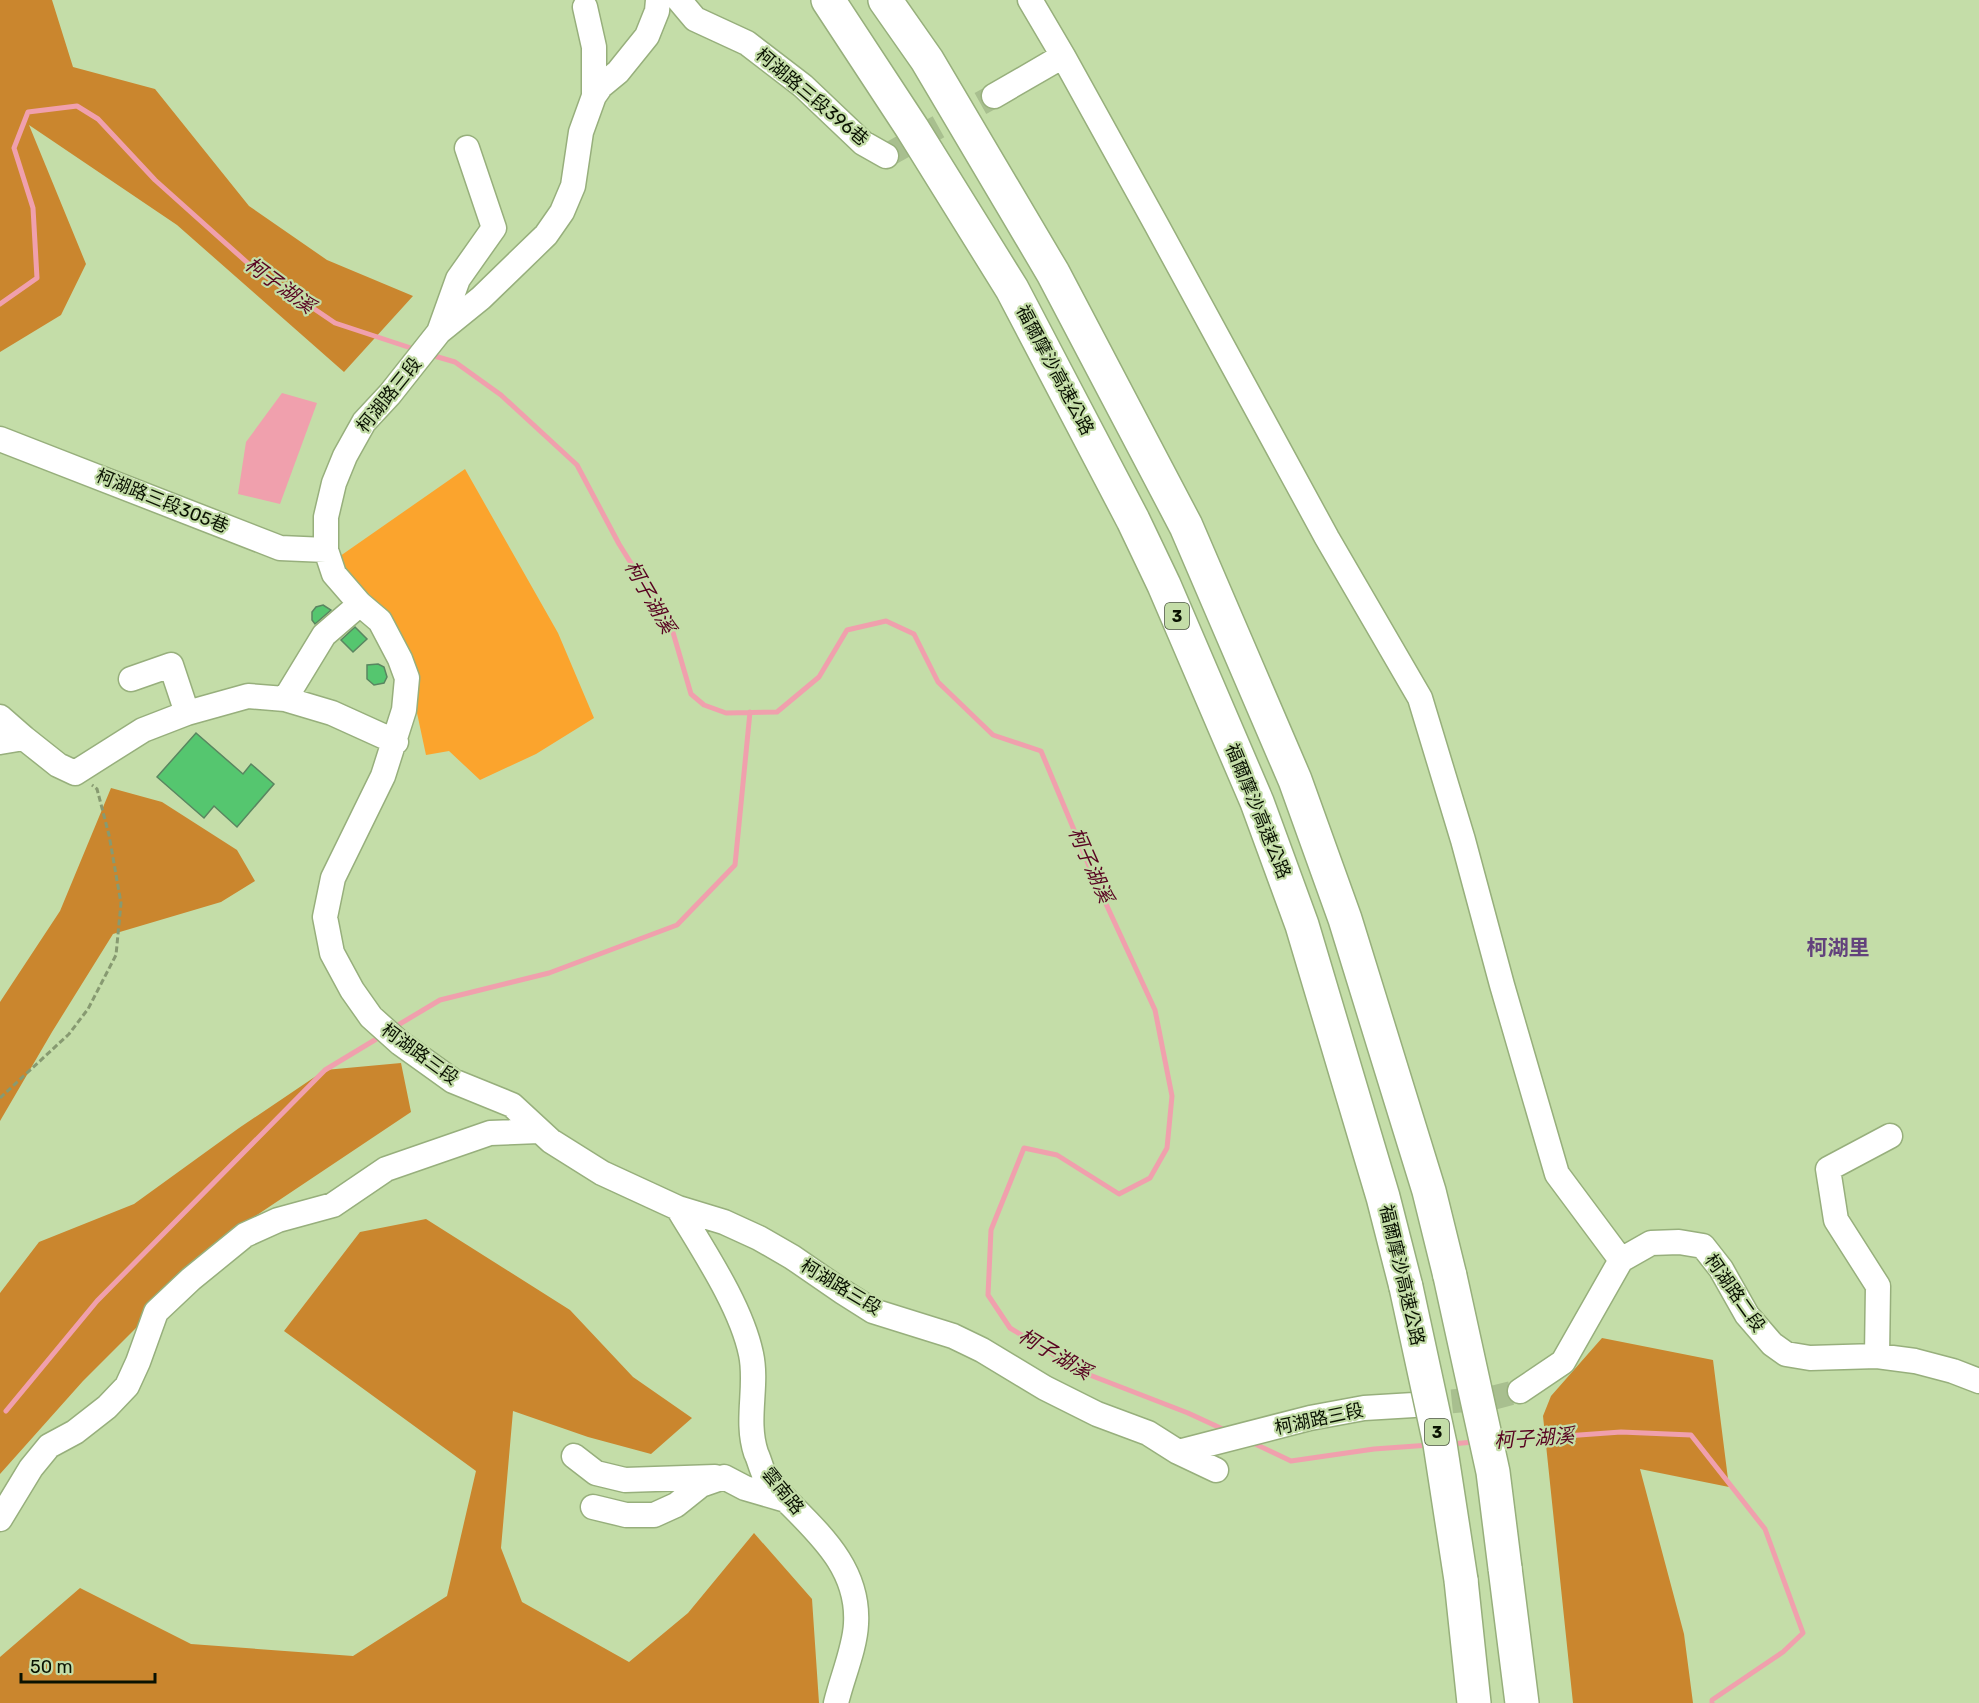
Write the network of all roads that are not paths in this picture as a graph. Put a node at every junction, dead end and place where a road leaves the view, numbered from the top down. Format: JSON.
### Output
{"nodes":[{"id":1,"x":658,"y":0,"type":"edge"},
{"id":2,"x":679,"y":0,"type":"edge"},
{"id":3,"x":828,"y":0,"type":"edge"},
{"id":4,"x":885,"y":0,"type":"edge"},
{"id":5,"x":1030,"y":0,"type":"edge"},
{"id":6,"x":585,"y":7,"type":"dead end"},
{"id":7,"x":1063,"y":56,"type":"junction"},
{"id":8,"x":594,"y":96,"type":"junction"},
{"id":9,"x":994,"y":96,"type":"tunnel mouth"},
{"id":10,"x":468,"y":147,"type":"dead end"},
{"id":11,"x":886,"y":156,"type":"dead end"},
{"id":12,"x":439,"y":332,"type":"junction"},
{"id":13,"x":0,"y":439,"type":"edge"},
{"id":14,"x":326,"y":550,"type":"junction"},
{"id":15,"x":360,"y":604,"type":"junction"},
{"id":16,"x":130,"y":679,"type":"dead end"},
{"id":17,"x":285,"y":699,"type":"junction"},
{"id":18,"x":187,"y":713,"type":"junction"},
{"id":19,"x":0,"y":717,"type":"edge"},
{"id":20,"x":24,"y":738,"type":"junction"},
{"id":21,"x":0,"y":742,"type":"edge"},
{"id":22,"x":396,"y":742,"type":"junction"},
{"id":23,"x":539,"y":1131,"type":"junction"},
{"id":24,"x":1890,"y":1136,"type":"dead end"},
{"id":25,"x":678,"y":1208,"type":"junction"},
{"id":26,"x":1621,"y":1260,"type":"junction"},
{"id":27,"x":1877,"y":1356,"type":"junction"},
{"id":28,"x":1979,"y":1381,"type":"edge"},
{"id":29,"x":1520,"y":1391,"type":"tunnel mouth"},
{"id":30,"x":1414,"y":1405,"type":"tunnel mouth"},
{"id":31,"x":1178,"y":1452,"type":"junction"},
{"id":32,"x":574,"y":1456,"type":"dead end"},
{"id":33,"x":1216,"y":1470,"type":"dead end"},
{"id":34,"x":724,"y":1477,"type":"junction"},
{"id":35,"x":786,"y":1500,"type":"junction"},
{"id":36,"x":593,"y":1507,"type":"dead end"},
{"id":37,"x":0,"y":1520,"type":"edge"},
{"id":38,"x":837,"y":1703,"type":"edge"},
{"id":39,"x":1474,"y":1703,"type":"edge"},
{"id":40,"x":1522,"y":1703,"type":"edge"}],
"edges":[{"from":1,"to":8,"type":"street","name":"柯湖路三段"},
{"from":2,"to":11,"type":"street","name":"柯湖路三段396巷"},
{"from":3,"to":39,"type":"highway","name":"福爾摩沙高速公路","number":"3","bridge":true},
{"from":4,"to":40,"type":"highway","bridge":true},
{"from":5,"to":7,"type":"street"},
{"from":6,"to":8,"type":"street"},
{"from":7,"to":9,"type":"street"},
{"from":7,"to":26,"type":"street"},
{"from":8,"to":12,"type":"street","name":"柯湖路三段"},
{"from":10,"to":12,"type":"street"},
{"from":12,"to":14,"type":"street","name":"柯湖路三段"},
{"from":13,"to":14,"type":"street","name":"柯湖路三段305巷"},
{"from":14,"to":15,"type":"street","name":"柯湖路三段"},
{"from":15,"to":17,"type":"street"},
{"from":15,"to":22,"type":"street","name":"柯湖路三段"},
{"from":16,"to":18,"type":"street"},
{"from":17,"to":18,"type":"street"},
{"from":17,"to":22,"type":"street"},
{"from":18,"to":20,"type":"street"},
{"from":19,"to":20,"type":"street"},
{"from":20,"to":21,"type":"street"},
{"from":22,"to":23,"type":"street","name":"柯湖路三段"},
{"from":23,"to":25,"type":"street","name":"柯湖路三段"},
{"from":23,"to":37,"type":"street"},
{"from":24,"to":27,"type":"street"},
{"from":25,"to":31,"type":"street","name":"柯湖路三段"},
{"from":25,"to":35,"type":"street","name":"雲南路"},
{"from":26,"to":27,"type":"street","name":"柯湖路二段"},
{"from":26,"to":29,"type":"street"},
{"from":27,"to":28,"type":"street","name":"柯湖路二段"},
{"from":30,"to":31,"type":"street","name":"柯湖路三段"},
{"from":31,"to":33,"type":"street"},
{"from":32,"to":34,"type":"street"},
{"from":34,"to":35,"type":"street"},
{"from":34,"to":36,"type":"street"},
{"from":35,"to":38,"type":"street","name":"雲南路"}]}
